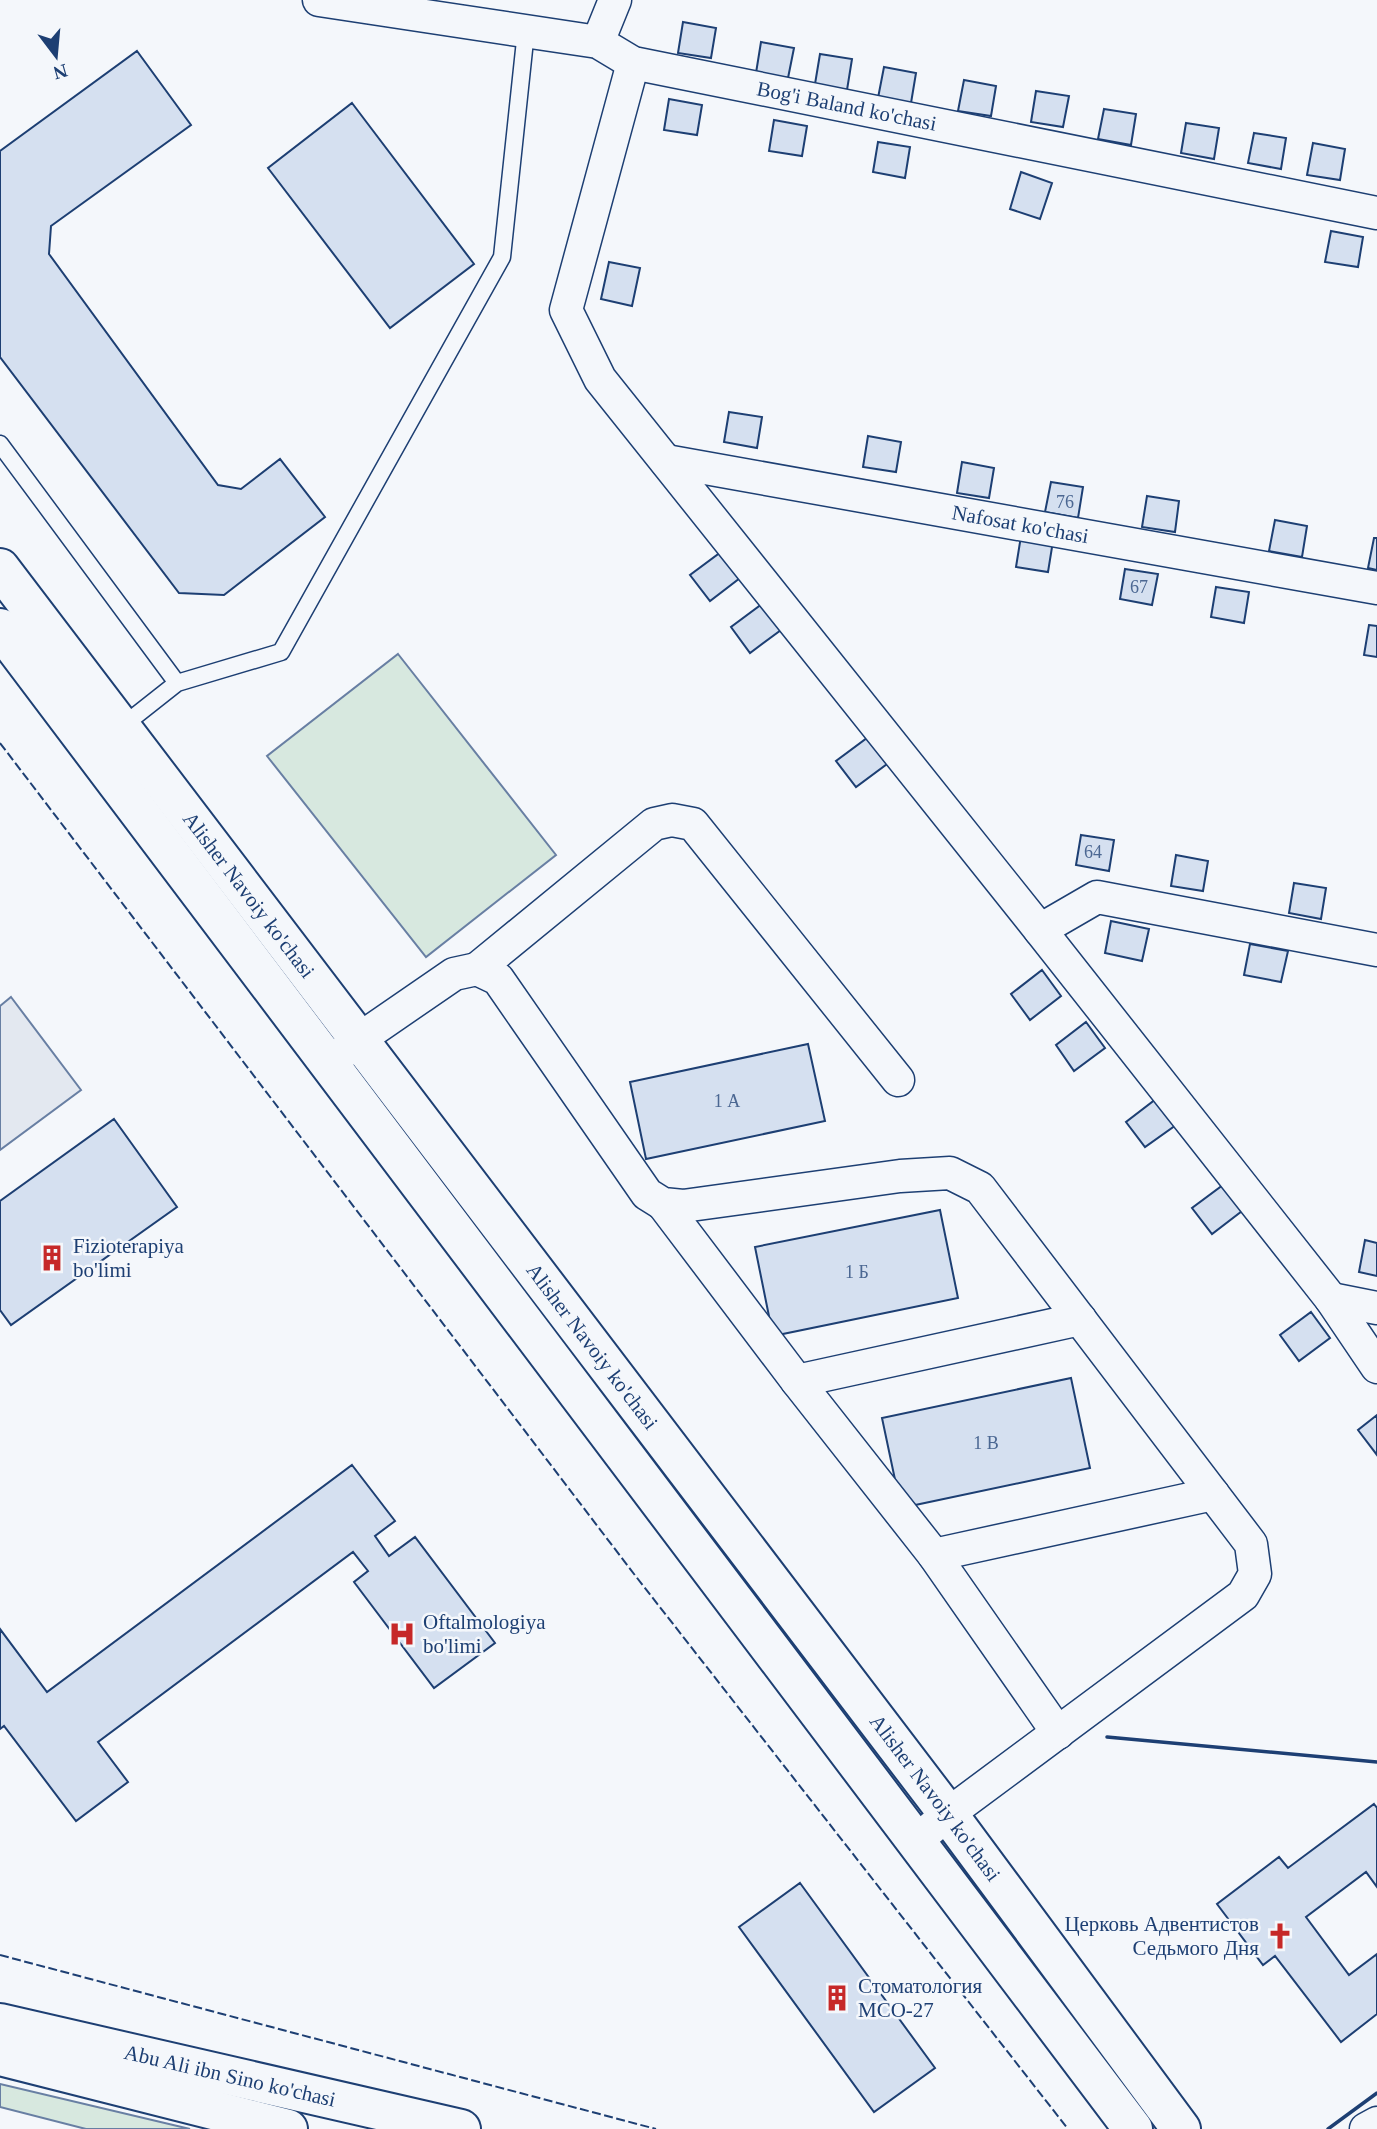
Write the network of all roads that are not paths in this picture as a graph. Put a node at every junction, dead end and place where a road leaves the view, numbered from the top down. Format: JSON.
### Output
{"nodes":[{"id":1,"x":319,"y":0,"type":"edge"},
{"id":2,"x":615,"y":0,"type":"edge"},
{"id":3,"x":526,"y":32,"type":"junction"},
{"id":4,"x":598,"y":42,"type":"junction"},
{"id":5,"x":633,"y":63,"type":"junction"},
{"id":6,"x":1377,"y":213,"type":"edge"},
{"id":7,"x":0,"y":444,"type":"edge"},
{"id":8,"x":666,"y":461,"type":"junction"},
{"id":9,"x":0,"y":568,"type":"edge"},
{"id":10,"x":1377,"y":588,"type":"edge"},
{"id":11,"x":0,"y":628,"type":"edge"},
{"id":12,"x":177,"y":683,"type":"junction"},
{"id":13,"x":120,"y":728,"type":"junction"},
{"id":14,"x":1040,"y":930,"type":"junction"},
{"id":15,"x":1377,"y":950,"type":"edge"},
{"id":16,"x":477,"y":969,"type":"junction"},
{"id":17,"x":358,"y":1040,"type":"junction"},
{"id":18,"x":328,"y":1065,"type":"junction"},
{"id":19,"x":898,"y":1080,"type":"dead end"},
{"id":20,"x":663,"y":1204,"type":"junction"},
{"id":21,"x":1331,"y":1299,"type":"junction"},
{"id":22,"x":1377,"y":1308,"type":"edge"},
{"id":23,"x":1080,"y":1319,"type":"junction"},
{"id":24,"x":1377,"y":1367,"type":"edge"},
{"id":25,"x":797,"y":1381,"type":"junction"},
{"id":26,"x":1213,"y":1494,"type":"junction"},
{"id":27,"x":934,"y":1555,"type":"junction"},
{"id":28,"x":1058,"y":1732,"type":"junction"},
{"id":29,"x":948,"y":1814,"type":"junction"},
{"id":30,"x":916,"y":1841,"type":"junction"},
{"id":31,"x":0,"y":2023,"type":"edge"},
{"id":32,"x":0,"y":2056,"type":"edge"},
{"id":33,"x":1377,"y":2123,"type":"edge"},
{"id":34,"x":288,"y":2129,"type":"edge"},
{"id":35,"x":461,"y":2129,"type":"edge"},
{"id":36,"x":1132,"y":2129,"type":"edge"},
{"id":37,"x":1181,"y":2129,"type":"edge"},
{"id":38,"x":1366,"y":2129,"type":"edge"}],
"edges":[{"from":1,"to":3,"type":"street","name":"Bog'i Baland ko'chasi"},
{"from":2,"to":4,"type":"street"},
{"from":3,"to":4,"type":"street","name":"Bog'i Baland ko'chasi"},
{"from":3,"to":12,"type":"lane"},
{"from":4,"to":5,"type":"street","name":"Bog'i Baland ko'chasi"},
{"from":5,"to":6,"type":"street","name":"Bog'i Baland ko'chasi"},
{"from":5,"to":8,"type":"street"},
{"from":7,"to":12,"type":"lane"},
{"from":8,"to":10,"type":"street","name":"Nafosat ko'chasi"},
{"from":8,"to":14,"type":"street"},
{"from":9,"to":13,"type":"main road","name":"Alisher Navoiy ko'chasi"},
{"from":11,"to":18,"type":"main road","name":"Alisher Navoiy ko'chasi"},
{"from":12,"to":13,"type":"lane"},
{"from":13,"to":17,"type":"main road","name":"Alisher Navoiy ko'chasi"},
{"from":14,"to":15,"type":"street"},
{"from":14,"to":21,"type":"street"},
{"from":16,"to":17,"type":"street"},
{"from":16,"to":19,"type":"street"},
{"from":16,"to":20,"type":"street"},
{"from":17,"to":18,"type":"street"},
{"from":17,"to":29,"type":"main road","name":"Alisher Navoiy ko'chasi"},
{"from":18,"to":30,"type":"main road","name":"Alisher Navoiy ko'chasi"},
{"from":20,"to":23,"type":"street"},
{"from":20,"to":25,"type":"street"},
{"from":21,"to":22,"type":"street"},
{"from":21,"to":24,"type":"street"},
{"from":23,"to":25,"type":"street"},
{"from":23,"to":26,"type":"street"},
{"from":25,"to":27,"type":"street"},
{"from":26,"to":27,"type":"street"},
{"from":26,"to":28,"type":"street"},
{"from":27,"to":28,"type":"street"},
{"from":28,"to":29,"type":"street"},
{"from":29,"to":30,"type":"street"},
{"from":29,"to":37,"type":"main road","name":"Alisher Navoiy ko'chasi"},
{"from":30,"to":36,"type":"main road","name":"Alisher Navoiy ko'chasi"},
{"from":31,"to":35,"type":"main road","name":"Abu Ali ibn Sino ko'chasi"},
{"from":32,"to":34,"type":"main road","name":"Abu Ali ibn Sino ko'chasi"},
{"from":33,"to":38,"type":"street"}]}
